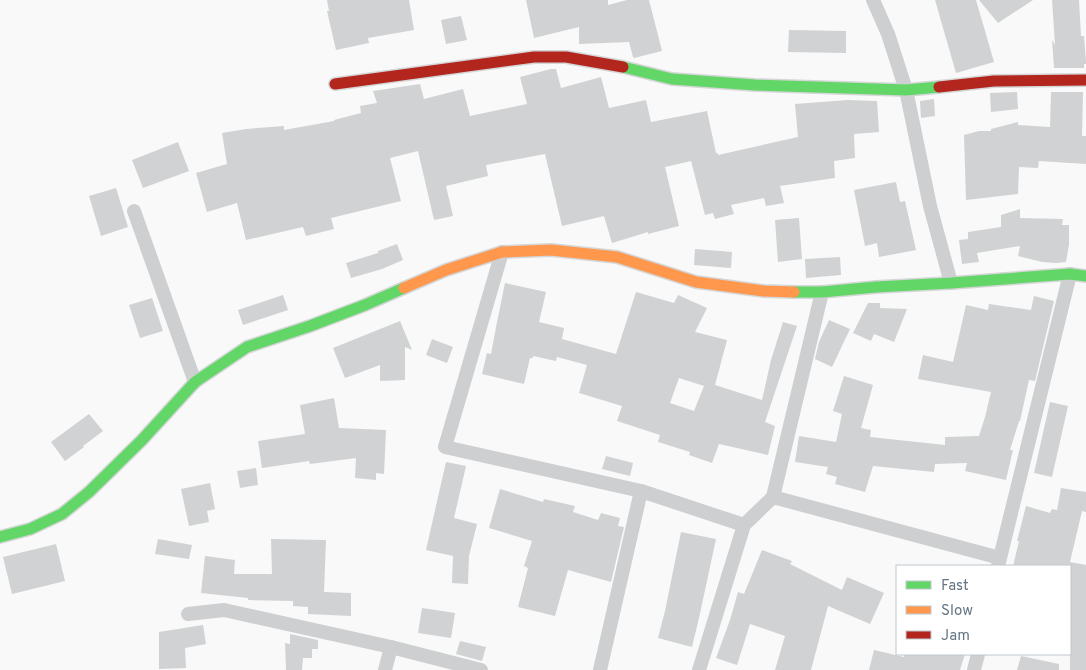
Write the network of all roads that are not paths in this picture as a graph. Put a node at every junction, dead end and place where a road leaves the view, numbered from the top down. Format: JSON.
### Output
{"nodes":[{"id":1,"x":873,"y":0,"type":"edge"},
{"id":2,"x":1086,"y":80,"type":"edge"},
{"id":3,"x":335,"y":84,"type":"dead end"},
{"id":4,"x":906,"y":90,"type":"junction"},
{"id":5,"x":134,"y":211,"type":"dead end"},
{"id":6,"x":502,"y":252,"type":"junction"},
{"id":7,"x":1070,"y":274,"type":"junction"},
{"id":8,"x":1086,"y":276,"type":"edge"},
{"id":9,"x":951,"y":283,"type":"junction"},
{"id":10,"x":822,"y":292,"type":"junction"},
{"id":11,"x":195,"y":382,"type":"junction"},
{"id":12,"x":641,"y":491,"type":"junction"},
{"id":13,"x":773,"y":497,"type":"junction"},
{"id":14,"x":744,"y":525,"type":"junction"},
{"id":15,"x":0,"y":538,"type":"edge"},
{"id":16,"x":999,"y":562,"type":"edge"},
{"id":17,"x":188,"y":614,"type":"dead end"},
{"id":18,"x":391,"y":647,"type":"junction"},
{"id":19,"x":978,"y":655,"type":"edge"},
{"id":20,"x":386,"y":670,"type":"edge"},
{"id":21,"x":481,"y":670,"type":"edge"},
{"id":22,"x":600,"y":670,"type":"edge"},
{"id":23,"x":699,"y":670,"type":"edge"},
{"id":24,"x":974,"y":670,"type":"edge"}],
"edges":[{"from":1,"to":4,"type":"street"},
{"from":2,"to":4,"type":"street"},
{"from":3,"to":4,"type":"street"},
{"from":4,"to":9,"type":"street"},
{"from":5,"to":11,"type":"street"},
{"from":6,"to":10,"type":"street"},
{"from":6,"to":11,"type":"street"},
{"from":6,"to":12,"type":"street"},
{"from":7,"to":8,"type":"street"},
{"from":7,"to":9,"type":"street"},
{"from":7,"to":16,"type":"street"},
{"from":9,"to":10,"type":"street"},
{"from":10,"to":13,"type":"street"},
{"from":11,"to":15,"type":"street"},
{"from":12,"to":14,"type":"street"},
{"from":12,"to":22,"type":"street"},
{"from":13,"to":14,"type":"street"},
{"from":13,"to":16,"type":"street"},
{"from":14,"to":23,"type":"street"},
{"from":17,"to":18,"type":"street"},
{"from":18,"to":20,"type":"street"},
{"from":18,"to":21,"type":"street"},
{"from":19,"to":24,"type":"street"}]}
